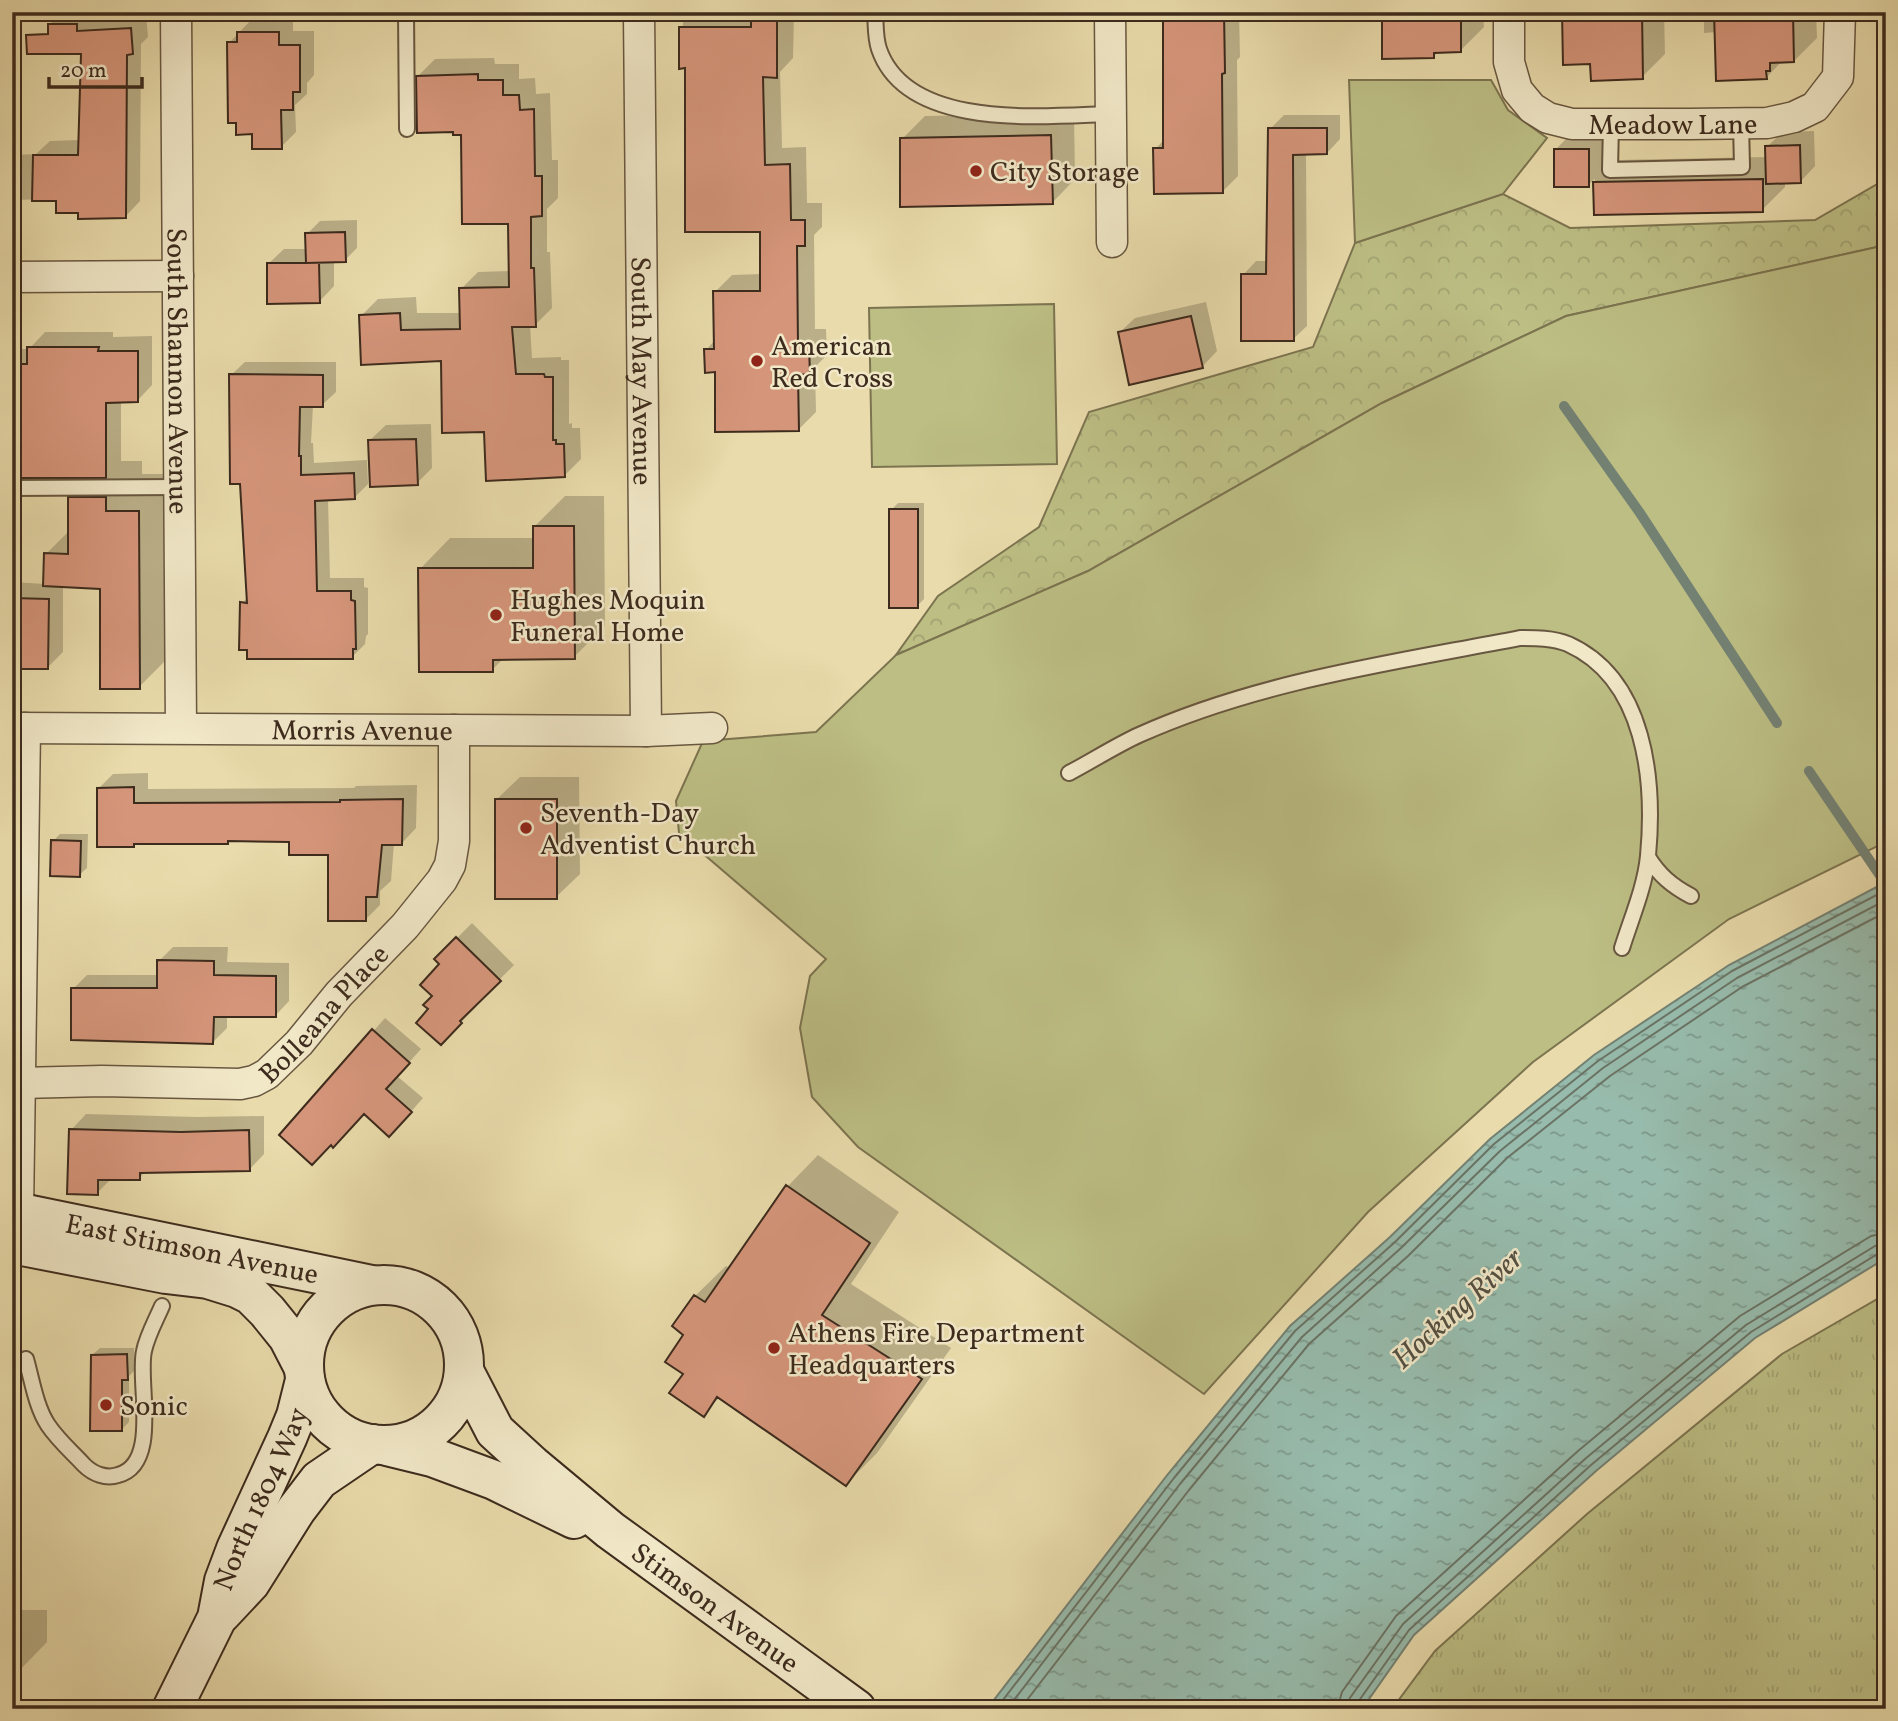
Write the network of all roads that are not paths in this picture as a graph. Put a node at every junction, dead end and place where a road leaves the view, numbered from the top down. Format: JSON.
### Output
{"nodes":[{"id":1,"x":176,"y":12,"type":"edge"},
{"id":2,"x":406,"y":12,"type":"edge"},
{"id":3,"x":639,"y":12,"type":"edge"},
{"id":4,"x":875,"y":12,"type":"edge"},
{"id":5,"x":1110,"y":12,"type":"edge"},
{"id":6,"x":1509,"y":12,"type":"edge"},
{"id":7,"x":1840,"y":12,"type":"edge"},
{"id":8,"x":1111,"y":114,"type":"junction"},
{"id":9,"x":1741,"y":123,"type":"junction"},
{"id":10,"x":1611,"y":124,"type":"junction"},
{"id":11,"x":407,"y":129,"type":"dead end"},
{"id":12,"x":1112,"y":242,"type":"dead end"},
{"id":13,"x":12,"y":276,"type":"edge"},
{"id":14,"x":178,"y":276,"type":"junction"},
{"id":15,"x":179,"y":487,"type":"junction"},
{"id":16,"x":12,"y":488,"type":"edge"},
{"id":17,"x":19,"y":728,"type":"edge"},
{"id":18,"x":712,"y":728,"type":"dead end"},
{"id":19,"x":181,"y":729,"type":"junction"},
{"id":20,"x":454,"y":730,"type":"junction"},
{"id":21,"x":646,"y":731,"type":"junction"},
{"id":22,"x":1069,"y":773,"type":"dead end"},
{"id":23,"x":1648,"y":857,"type":"junction"},
{"id":24,"x":1691,"y":896,"type":"dead end"},
{"id":25,"x":1622,"y":948,"type":"dead end"},
{"id":26,"x":17,"y":979,"type":"edge"},
{"id":27,"x":20,"y":1083,"type":"junction"},
{"id":28,"x":14,"y":1222,"type":"edge"},
{"id":29,"x":372,"y":1285,"type":"junction"},
{"id":30,"x":162,"y":1306,"type":"dead end"},
{"id":31,"x":26,"y":1359,"type":"dead end"},
{"id":32,"x":465,"y":1373,"type":"junction"},
{"id":33,"x":304,"y":1374,"type":"junction"},
{"id":34,"x":380,"y":1445,"type":"junction"},
{"id":35,"x":610,"y":1530,"type":"junction"},
{"id":36,"x":217,"y":1618,"type":"junction"},
{"id":37,"x":172,"y":1709,"type":"edge"},
{"id":38,"x":856,"y":1709,"type":"edge"}],
"edges":[{"from":1,"to":14,"type":"street","name":"South Shannon Avenue"},
{"from":2,"to":11,"type":"lane"},
{"from":3,"to":21,"type":"street","name":"South May Avenue"},
{"from":4,"to":8,"type":"lane"},
{"from":5,"to":8,"type":"street"},
{"from":6,"to":10,"type":"street","name":"Meadow Lane"},
{"from":7,"to":9,"type":"street","name":"Meadow Lane"},
{"from":8,"to":12,"type":"street"},
{"from":9,"to":10,"type":"street","name":"Meadow Lane"},
{"from":9,"to":10,"type":"lane"},
{"from":13,"to":14,"type":"street"},
{"from":14,"to":15,"type":"street","name":"South Shannon Avenue"},
{"from":15,"to":16,"type":"lane"},
{"from":15,"to":19,"type":"street","name":"South Shannon Avenue"},
{"from":17,"to":19,"type":"street","name":"Morris Avenue"},
{"from":17,"to":26,"type":"street"},
{"from":18,"to":21,"type":"street","name":"Morris Avenue"},
{"from":19,"to":20,"type":"street","name":"Morris Avenue"},
{"from":20,"to":21,"type":"street","name":"Morris Avenue"},
{"from":20,"to":27,"type":"street","name":"Bolleana Place"},
{"from":22,"to":23,"type":"lane"},
{"from":23,"to":24,"type":"lane"},
{"from":23,"to":25,"type":"lane"},
{"from":26,"to":27,"type":"street"},
{"from":27,"to":28,"type":"street"},
{"from":28,"to":29,"type":"main road","name":"East Stimson Avenue"},
{"from":28,"to":33,"type":"main road","name":"East Stimson Avenue"},
{"from":29,"to":32,"type":"main road"},
{"from":29,"to":33,"type":"main road"},
{"from":30,"to":31,"type":"lane"},
{"from":32,"to":34,"type":"main road"},
{"from":32,"to":35,"type":"main road","name":"Stimson Avenue"},
{"from":33,"to":34,"type":"main road"},
{"from":33,"to":36,"type":"main road","name":"North 1804 Way"},
{"from":34,"to":35,"type":"main road","name":"Stimson Avenue"},
{"from":34,"to":36,"type":"main road","name":"North 1804 Way"},
{"from":35,"to":38,"type":"main road","name":"Stimson Avenue"},
{"from":36,"to":37,"type":"main road","name":"North 1804 Way"}]}
